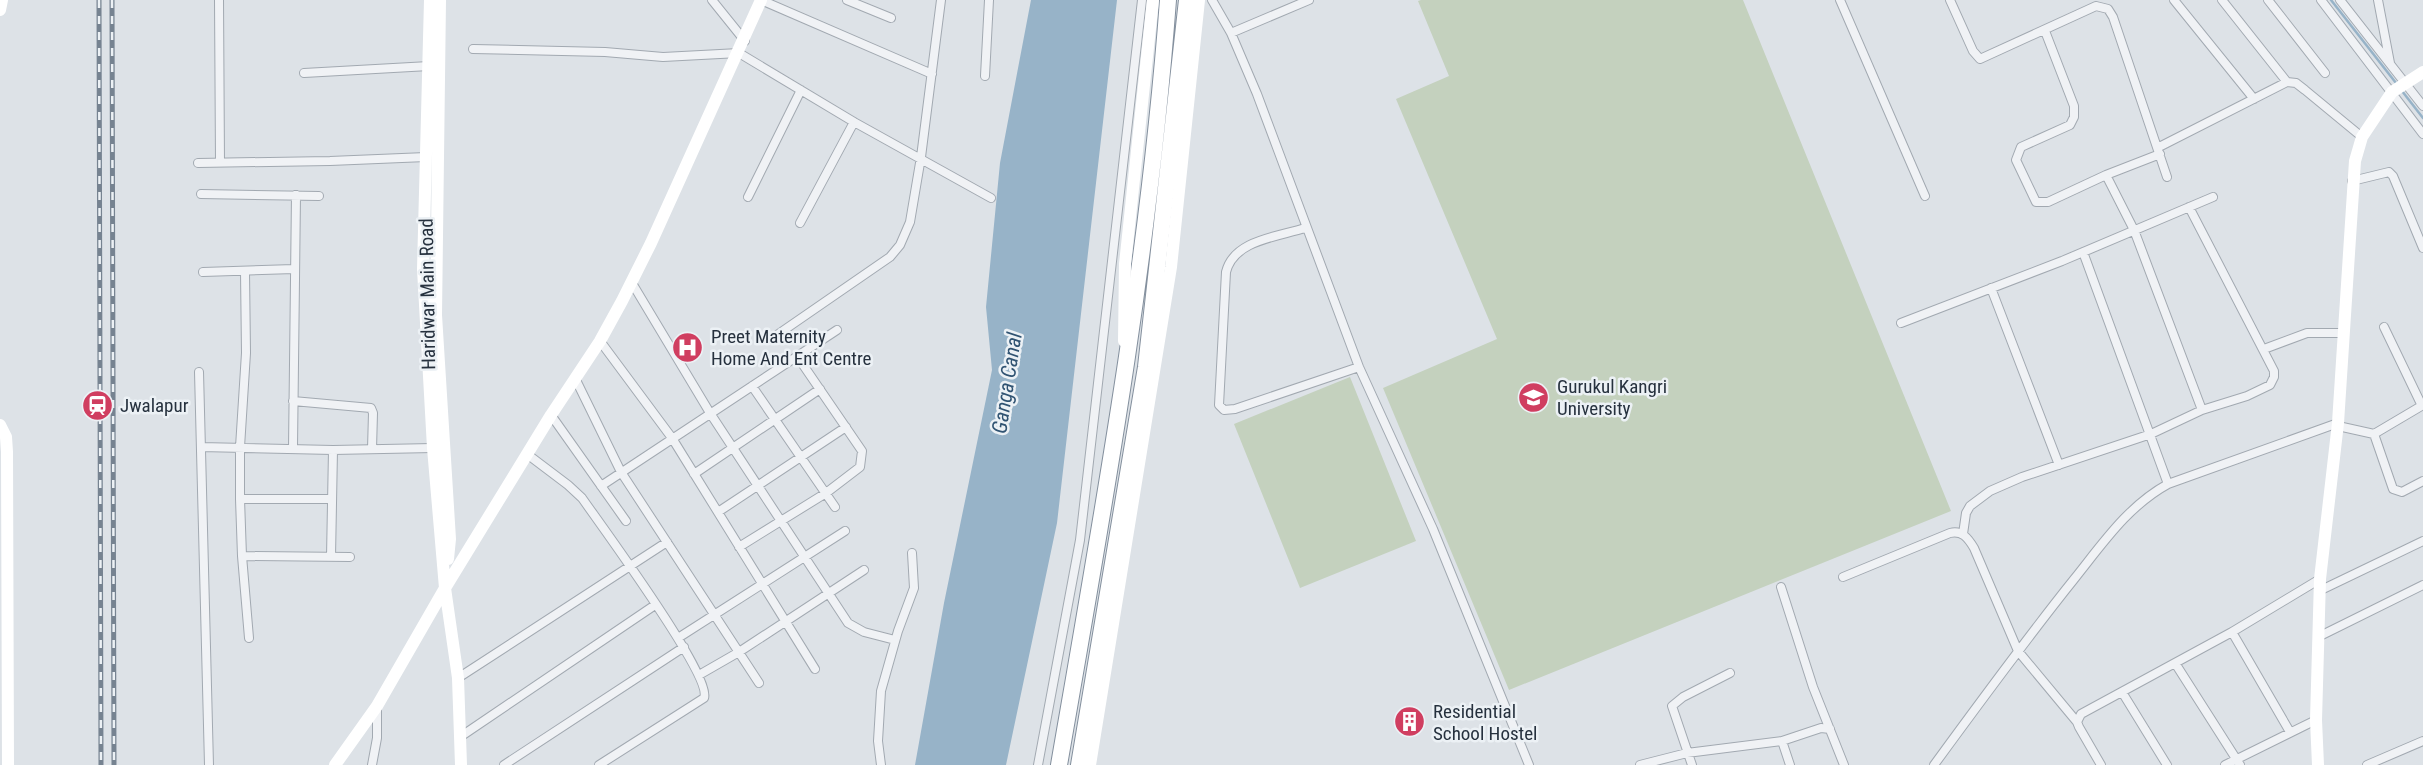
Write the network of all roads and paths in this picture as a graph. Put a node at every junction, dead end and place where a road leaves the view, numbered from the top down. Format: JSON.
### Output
{"nodes":[{"id":1,"x":2,"y":0,"type":"edge"},
{"id":2,"x":219,"y":0,"type":"edge"},
{"id":3,"x":430,"y":0,"type":"edge"},
{"id":4,"x":440,"y":0,"type":"edge"},
{"id":5,"x":712,"y":0,"type":"edge"},
{"id":6,"x":761,"y":0,"type":"edge"},
{"id":7,"x":847,"y":0,"type":"edge"},
{"id":8,"x":941,"y":0,"type":"edge"},
{"id":9,"x":989,"y":0,"type":"edge"},
{"id":10,"x":1142,"y":0,"type":"edge"},
{"id":11,"x":1153,"y":0,"type":"edge"},
{"id":12,"x":1168,"y":0,"type":"edge"},
{"id":13,"x":1187,"y":0,"type":"edge"},
{"id":14,"x":1199,"y":0,"type":"edge"},
{"id":15,"x":1212,"y":0,"type":"edge"},
{"id":16,"x":1309,"y":0,"type":"edge"},
{"id":17,"x":1840,"y":0,"type":"edge"},
{"id":18,"x":1950,"y":0,"type":"edge"},
{"id":19,"x":2174,"y":0,"type":"edge"},
{"id":20,"x":2222,"y":0,"type":"edge"},
{"id":21,"x":2268,"y":0,"type":"edge"},
{"id":22,"x":2321,"y":0,"type":"edge"},
{"id":23,"x":2340,"y":0,"type":"edge"},
{"id":24,"x":2378,"y":0,"type":"edge"},
{"id":25,"x":0,"y":10,"type":"edge"},
{"id":26,"x":891,"y":18,"type":"dead end"},
{"id":27,"x":2045,"y":31,"type":"junction"},
{"id":28,"x":1231,"y":33,"type":"junction"},
{"id":29,"x":745,"y":41,"type":"junction"},
{"id":30,"x":472,"y":49,"type":"dead end"},
{"id":31,"x":739,"y":54,"type":"junction"},
{"id":32,"x":429,"y":65,"type":"junction"},
{"id":33,"x":2390,"y":66,"type":"junction"},
{"id":34,"x":2423,"y":72,"type":"edge"},
{"id":35,"x":304,"y":73,"type":"dead end"},
{"id":36,"x":2325,"y":73,"type":"dead end"},
{"id":37,"x":932,"y":74,"type":"junction"},
{"id":38,"x":985,"y":76,"type":"dead end"},
{"id":39,"x":2287,"y":82,"type":"junction"},
{"id":40,"x":2399,"y":87,"type":"junction"},
{"id":41,"x":801,"y":90,"type":"junction"},
{"id":42,"x":2254,"y":99,"type":"junction"},
{"id":43,"x":2423,"y":106,"type":"edge"},
{"id":44,"x":854,"y":122,"type":"junction"},
{"id":45,"x":2423,"y":134,"type":"edge"},
{"id":46,"x":2362,"y":137,"type":"junction"},
{"id":47,"x":2159,"y":151,"type":"junction"},
{"id":48,"x":426,"y":157,"type":"junction"},
{"id":49,"x":921,"y":157,"type":"junction"},
{"id":50,"x":220,"y":162,"type":"junction"},
{"id":51,"x":198,"y":163,"type":"dead end"},
{"id":52,"x":2106,"y":175,"type":"junction"},
{"id":53,"x":2167,"y":177,"type":"dead end"},
{"id":54,"x":2352,"y":181,"type":"junction"},
{"id":55,"x":201,"y":194,"type":"dead end"},
{"id":56,"x":296,"y":195,"type":"junction"},
{"id":57,"x":319,"y":196,"type":"dead end"},
{"id":58,"x":1925,"y":196,"type":"dead end"},
{"id":59,"x":748,"y":197,"type":"dead end"},
{"id":60,"x":2213,"y":197,"type":"dead end"},
{"id":61,"x":991,"y":198,"type":"dead end"},
{"id":62,"x":2189,"y":207,"type":"junction"},
{"id":63,"x":800,"y":223,"type":"dead end"},
{"id":64,"x":1305,"y":228,"type":"junction"},
{"id":65,"x":2134,"y":230,"type":"junction"},
{"id":66,"x":2423,"y":248,"type":"edge"},
{"id":67,"x":2083,"y":252,"type":"junction"},
{"id":68,"x":294,"y":269,"type":"junction"},
{"id":69,"x":202,"y":272,"type":"dead end"},
{"id":70,"x":245,"y":272,"type":"junction"},
{"id":71,"x":632,"y":283,"type":"junction"},
{"id":72,"x":1991,"y":288,"type":"junction"},
{"id":73,"x":1900,"y":323,"type":"dead end"},
{"id":74,"x":2384,"y":327,"type":"dead end"},
{"id":75,"x":837,"y":330,"type":"dead end"},
{"id":76,"x":2344,"y":333,"type":"junction"},
{"id":77,"x":774,"y":337,"type":"dead end"},
{"id":78,"x":600,"y":341,"type":"junction"},
{"id":79,"x":2264,"y":349,"type":"junction"},
{"id":80,"x":797,"y":356,"type":"junction"},
{"id":81,"x":1359,"y":367,"type":"junction"},
{"id":82,"x":199,"y":372,"type":"dead end"},
{"id":83,"x":1126,"y":373,"type":"junction"},
{"id":84,"x":575,"y":378,"type":"junction"},
{"id":85,"x":752,"y":386,"type":"junction"},
{"id":86,"x":820,"y":389,"type":"junction"},
{"id":87,"x":293,"y":401,"type":"junction"},
{"id":88,"x":2422,"y":406,"type":"edge"},
{"id":89,"x":2202,"y":410,"type":"junction"},
{"id":90,"x":710,"y":413,"type":"junction"},
{"id":91,"x":551,"y":415,"type":"junction"},
{"id":92,"x":775,"y":420,"type":"junction"},
{"id":93,"x":0,"y":425,"type":"edge"},
{"id":94,"x":2338,"y":425,"type":"junction"},
{"id":95,"x":846,"y":427,"type":"junction"},
{"id":96,"x":2151,"y":433,"type":"junction"},
{"id":97,"x":2374,"y":433,"type":"junction"},
{"id":98,"x":672,"y":438,"type":"junction"},
{"id":99,"x":201,"y":447,"type":"junction"},
{"id":100,"x":240,"y":447,"type":"junction"},
{"id":101,"x":293,"y":448,"type":"junction"},
{"id":102,"x":433,"y":448,"type":"junction"},
{"id":103,"x":733,"y":448,"type":"junction"},
{"id":104,"x":372,"y":449,"type":"junction"},
{"id":105,"x":333,"y":450,"type":"junction"},
{"id":106,"x":527,"y":454,"type":"junction"},
{"id":107,"x":800,"y":456,"type":"junction"},
{"id":108,"x":2059,"y":465,"type":"junction"},
{"id":109,"x":621,"y":472,"type":"junction"},
{"id":110,"x":694,"y":474,"type":"junction"},
{"id":111,"x":2423,"y":481,"type":"edge"},
{"id":112,"x":2168,"y":484,"type":"junction"},
{"id":113,"x":601,"y":485,"type":"junction"},
{"id":114,"x":758,"y":486,"type":"junction"},
{"id":115,"x":826,"y":493,"type":"junction"},
{"id":116,"x":240,"y":499,"type":"junction"},
{"id":117,"x":332,"y":499,"type":"junction"},
{"id":118,"x":835,"y":507,"type":"dead end"},
{"id":119,"x":718,"y":512,"type":"junction"},
{"id":120,"x":780,"y":520,"type":"junction"},
{"id":121,"x":626,"y":521,"type":"dead end"},
{"id":122,"x":845,"y":531,"type":"dead end"},
{"id":123,"x":1963,"y":534,"type":"junction"},
{"id":124,"x":2423,"y":541,"type":"edge"},
{"id":125,"x":667,"y":542,"type":"junction"},
{"id":126,"x":739,"y":547,"type":"junction"},
{"id":127,"x":912,"y":553,"type":"dead end"},
{"id":128,"x":242,"y":556,"type":"junction"},
{"id":129,"x":331,"y":557,"type":"junction"},
{"id":130,"x":350,"y":557,"type":"dead end"},
{"id":131,"x":804,"y":557,"type":"junction"},
{"id":132,"x":630,"y":566,"type":"junction"},
{"id":133,"x":864,"y":570,"type":"dead end"},
{"id":134,"x":1843,"y":577,"type":"dead end"},
{"id":135,"x":762,"y":584,"type":"junction"},
{"id":136,"x":2319,"y":585,"type":"junction"},
{"id":137,"x":2423,"y":585,"type":"edge"},
{"id":138,"x":1781,"y":587,"type":"dead end"},
{"id":139,"x":445,"y":588,"type":"junction"},
{"id":140,"x":828,"y":593,"type":"junction"},
{"id":141,"x":655,"y":605,"type":"junction"},
{"id":142,"x":714,"y":614,"type":"junction"},
{"id":143,"x":785,"y":622,"type":"junction"},
{"id":144,"x":2232,"y":632,"type":"junction"},
{"id":145,"x":2318,"y":637,"type":"junction"},
{"id":146,"x":249,"y":638,"type":"dead end"},
{"id":147,"x":678,"y":638,"type":"junction"},
{"id":148,"x":895,"y":640,"type":"junction"},
{"id":149,"x":684,"y":648,"type":"junction"},
{"id":150,"x":2018,"y":650,"type":"junction"},
{"id":151,"x":739,"y":652,"type":"junction"},
{"id":152,"x":2175,"y":663,"type":"junction"},
{"id":153,"x":815,"y":670,"type":"dead end"},
{"id":154,"x":1730,"y":673,"type":"dead end"},
{"id":155,"x":699,"y":675,"type":"junction"},
{"id":156,"x":458,"y":678,"type":"junction"},
{"id":157,"x":759,"y":683,"type":"dead end"},
{"id":158,"x":2122,"y":692,"type":"junction"},
{"id":159,"x":377,"y":706,"type":"junction"},
{"id":160,"x":2316,"y":720,"type":"junction"},
{"id":161,"x":2077,"y":722,"type":"junction"},
{"id":162,"x":1830,"y":729,"type":"junction"},
{"id":163,"x":2290,"y":732,"type":"junction"},
{"id":164,"x":460,"y":737,"type":"junction"},
{"id":165,"x":1782,"y":741,"type":"junction"},
{"id":166,"x":2423,"y":741,"type":"edge"},
{"id":167,"x":1687,"y":753,"type":"junction"},
{"id":168,"x":2238,"y":762,"type":"edge"},
{"id":169,"x":8,"y":765,"type":"edge"},
{"id":170,"x":209,"y":765,"type":"edge"},
{"id":171,"x":335,"y":765,"type":"edge"},
{"id":172,"x":372,"y":765,"type":"edge"},
{"id":173,"x":461,"y":765,"type":"edge"},
{"id":174,"x":505,"y":765,"type":"edge"},
{"id":175,"x":599,"y":765,"type":"edge"},
{"id":176,"x":881,"y":765,"type":"edge"},
{"id":177,"x":1038,"y":765,"type":"edge"},
{"id":178,"x":1059,"y":765,"type":"edge"},
{"id":179,"x":1079,"y":765,"type":"edge"},
{"id":180,"x":1090,"y":765,"type":"edge"},
{"id":181,"x":1529,"y":765,"type":"edge"},
{"id":182,"x":1640,"y":765,"type":"edge"},
{"id":183,"x":1692,"y":765,"type":"edge"},
{"id":184,"x":1790,"y":765,"type":"edge"},
{"id":185,"x":1844,"y":765,"type":"edge"},
{"id":186,"x":1934,"y":765,"type":"edge"},
{"id":187,"x":2101,"y":765,"type":"edge"},
{"id":188,"x":2167,"y":765,"type":"edge"},
{"id":189,"x":2225,"y":765,"type":"edge"},
{"id":190,"x":2318,"y":765,"type":"edge"},
{"id":191,"x":2367,"y":765,"type":"edge"}],
"edges":[{"from":1,"to":25,"type":"street"},
{"from":2,"to":50,"type":"street"},
{"from":3,"to":32,"type":"street","name":"Haridwar Main Road"},
{"from":4,"to":139,"type":"street","name":"Haridwar Main Road"},
{"from":5,"to":29,"type":"street"},
{"from":6,"to":29,"type":"street"},
{"from":6,"to":37,"type":"street"},
{"from":7,"to":26,"type":"street"},
{"from":8,"to":37,"type":"street"},
{"from":9,"to":38,"type":"street"},
{"from":10,"to":177,"type":"street"},
{"from":11,"to":83,"type":"street"},
{"from":12,"to":83,"type":"highway"},
{"from":13,"to":179,"type":"highway"},
{"from":14,"to":180,"type":"street"},
{"from":15,"to":28,"type":"street"},
{"from":16,"to":28,"type":"street"},
{"from":17,"to":58,"type":"street"},
{"from":18,"to":27,"type":"street"},
{"from":19,"to":42,"type":"street"},
{"from":20,"to":39,"type":"street"},
{"from":21,"to":36,"type":"street"},
{"from":22,"to":40,"type":"street"},
{"from":23,"to":33,"type":"street"},
{"from":24,"to":33,"type":"street"},
{"from":27,"to":47,"type":"street"},
{"from":27,"to":52,"type":"street"},
{"from":28,"to":64,"type":"street"},
{"from":29,"to":31,"type":"street"},
{"from":30,"to":31,"type":"street"},
{"from":31,"to":41,"type":"street"},
{"from":31,"to":71,"type":"street"},
{"from":32,"to":35,"type":"street"},
{"from":32,"to":48,"type":"street","name":"Haridwar Main Road"},
{"from":33,"to":40,"type":"street"},
{"from":34,"to":40,"type":"street"},
{"from":37,"to":49,"type":"street"},
{"from":39,"to":42,"type":"street"},
{"from":39,"to":46,"type":"street"},
{"from":40,"to":43,"type":"street"},
{"from":40,"to":45,"type":"street"},
{"from":40,"to":46,"type":"street"},
{"from":41,"to":44,"type":"street"},
{"from":41,"to":59,"type":"street"},
{"from":42,"to":47,"type":"street"},
{"from":44,"to":49,"type":"street"},
{"from":44,"to":63,"type":"street"},
{"from":46,"to":54,"type":"street"},
{"from":47,"to":52,"type":"street"},
{"from":47,"to":53,"type":"street"},
{"from":48,"to":50,"type":"street"},
{"from":48,"to":102,"type":"street","name":"Haridwar Main Road"},
{"from":49,"to":61,"type":"street"},
{"from":49,"to":77,"type":"street"},
{"from":50,"to":51,"type":"street"},
{"from":52,"to":65,"type":"street"},
{"from":54,"to":66,"type":"street"},
{"from":54,"to":76,"type":"street"},
{"from":55,"to":56,"type":"street"},
{"from":56,"to":57,"type":"street"},
{"from":56,"to":68,"type":"street"},
{"from":60,"to":62,"type":"street"},
{"from":62,"to":65,"type":"street"},
{"from":62,"to":79,"type":"street"},
{"from":64,"to":81,"type":"street"},
{"from":64,"to":81,"type":"street"},
{"from":65,"to":67,"type":"street"},
{"from":65,"to":89,"type":"street"},
{"from":67,"to":72,"type":"street"},
{"from":67,"to":96,"type":"street"},
{"from":68,"to":70,"type":"street"},
{"from":68,"to":87,"type":"street"},
{"from":69,"to":70,"type":"street"},
{"from":70,"to":100,"type":"street"},
{"from":71,"to":78,"type":"street"},
{"from":71,"to":90,"type":"street"},
{"from":72,"to":73,"type":"street"},
{"from":72,"to":108,"type":"street"},
{"from":74,"to":88,"type":"street"},
{"from":75,"to":80,"type":"street"},
{"from":76,"to":79,"type":"street"},
{"from":76,"to":94,"type":"street"},
{"from":78,"to":84,"type":"street"},
{"from":78,"to":98,"type":"street"},
{"from":79,"to":89,"type":"street"},
{"from":80,"to":85,"type":"street"},
{"from":80,"to":86,"type":"street"},
{"from":81,"to":181,"type":"street"},
{"from":82,"to":99,"type":"street"},
{"from":83,"to":178,"type":"highway"},
{"from":84,"to":91,"type":"street"},
{"from":84,"to":109,"type":"street"},
{"from":85,"to":90,"type":"street"},
{"from":85,"to":92,"type":"street"},
{"from":86,"to":92,"type":"street"},
{"from":86,"to":95,"type":"street"},
{"from":87,"to":101,"type":"street"},
{"from":87,"to":104,"type":"street"},
{"from":88,"to":97,"type":"street"},
{"from":89,"to":96,"type":"street"},
{"from":90,"to":98,"type":"street"},
{"from":90,"to":103,"type":"street"},
{"from":91,"to":106,"type":"street"},
{"from":91,"to":113,"type":"street"},
{"from":92,"to":103,"type":"street"},
{"from":92,"to":107,"type":"street"},
{"from":93,"to":169,"type":"street"},
{"from":94,"to":97,"type":"street"},
{"from":94,"to":112,"type":"street"},
{"from":94,"to":136,"type":"street"},
{"from":95,"to":107,"type":"street"},
{"from":95,"to":115,"type":"street"},
{"from":96,"to":108,"type":"street"},
{"from":96,"to":112,"type":"street"},
{"from":97,"to":111,"type":"street"},
{"from":98,"to":109,"type":"street"},
{"from":98,"to":110,"type":"street"},
{"from":99,"to":100,"type":"street"},
{"from":99,"to":170,"type":"street"},
{"from":100,"to":101,"type":"street"},
{"from":100,"to":116,"type":"street"},
{"from":101,"to":105,"type":"street"},
{"from":102,"to":104,"type":"street"},
{"from":102,"to":139,"type":"street","name":"Haridwar Main Road"},
{"from":103,"to":110,"type":"street"},
{"from":103,"to":114,"type":"street"},
{"from":104,"to":105,"type":"street"},
{"from":105,"to":117,"type":"street"},
{"from":106,"to":132,"type":"street"},
{"from":106,"to":139,"type":"street"},
{"from":107,"to":114,"type":"street"},
{"from":107,"to":115,"type":"street"},
{"from":108,"to":123,"type":"street"},
{"from":109,"to":113,"type":"street"},
{"from":109,"to":125,"type":"street"},
{"from":110,"to":119,"type":"street"},
{"from":112,"to":150,"type":"street"},
{"from":113,"to":121,"type":"street"},
{"from":114,"to":119,"type":"street"},
{"from":114,"to":120,"type":"street"},
{"from":115,"to":118,"type":"street"},
{"from":115,"to":120,"type":"street"},
{"from":116,"to":117,"type":"street"},
{"from":116,"to":128,"type":"street"},
{"from":117,"to":129,"type":"street"},
{"from":119,"to":126,"type":"street"},
{"from":120,"to":126,"type":"street"},
{"from":120,"to":131,"type":"street"},
{"from":122,"to":131,"type":"street"},
{"from":123,"to":134,"type":"street"},
{"from":123,"to":150,"type":"street"},
{"from":124,"to":136,"type":"street"},
{"from":125,"to":132,"type":"street"},
{"from":125,"to":142,"type":"street"},
{"from":126,"to":135,"type":"street"},
{"from":127,"to":148,"type":"street"},
{"from":128,"to":129,"type":"street"},
{"from":128,"to":146,"type":"street"},
{"from":129,"to":130,"type":"street"},
{"from":131,"to":135,"type":"street"},
{"from":131,"to":140,"type":"street"},
{"from":132,"to":141,"type":"street"},
{"from":132,"to":156,"type":"street"},
{"from":133,"to":140,"type":"street"},
{"from":135,"to":142,"type":"street"},
{"from":135,"to":143,"type":"street"},
{"from":136,"to":144,"type":"street"},
{"from":136,"to":145,"type":"street"},
{"from":137,"to":145,"type":"street"},
{"from":138,"to":162,"type":"street"},
{"from":139,"to":156,"type":"street","name":"Haridwar Main Road"},
{"from":139,"to":159,"type":"street"},
{"from":140,"to":143,"type":"street"},
{"from":140,"to":148,"type":"street"},
{"from":141,"to":147,"type":"street"},
{"from":141,"to":164,"type":"street"},
{"from":142,"to":147,"type":"street"},
{"from":142,"to":151,"type":"street"},
{"from":143,"to":151,"type":"street"},
{"from":143,"to":153,"type":"street"},
{"from":144,"to":152,"type":"street"},
{"from":144,"to":163,"type":"street"},
{"from":145,"to":160,"type":"street"},
{"from":147,"to":149,"type":"street"},
{"from":148,"to":176,"type":"street"},
{"from":149,"to":155,"type":"street"},
{"from":149,"to":174,"type":"street"},
{"from":150,"to":161,"type":"street"},
{"from":150,"to":186,"type":"street"},
{"from":151,"to":155,"type":"street"},
{"from":151,"to":157,"type":"street"},
{"from":152,"to":158,"type":"street"},
{"from":152,"to":168,"type":"street"},
{"from":154,"to":167,"type":"street"},
{"from":155,"to":175,"type":"street"},
{"from":156,"to":164,"type":"street","name":"Haridwar Main Road"},
{"from":158,"to":161,"type":"street"},
{"from":158,"to":188,"type":"street"},
{"from":159,"to":171,"type":"street"},
{"from":159,"to":172,"type":"street"},
{"from":160,"to":163,"type":"street"},
{"from":160,"to":190,"type":"street"},
{"from":161,"to":187,"type":"street"},
{"from":162,"to":165,"type":"street"},
{"from":162,"to":185,"type":"street"},
{"from":163,"to":168,"type":"street"},
{"from":164,"to":173,"type":"street","name":"Haridwar Main Road"},
{"from":165,"to":167,"type":"street"},
{"from":165,"to":184,"type":"street"},
{"from":166,"to":191,"type":"street"},
{"from":167,"to":182,"type":"street"},
{"from":167,"to":183,"type":"street"},
{"from":168,"to":189,"type":"street"}]}
